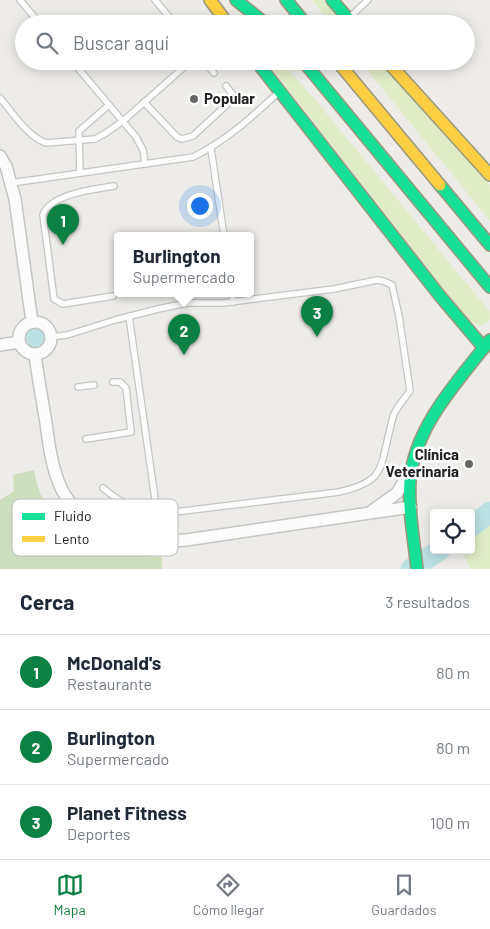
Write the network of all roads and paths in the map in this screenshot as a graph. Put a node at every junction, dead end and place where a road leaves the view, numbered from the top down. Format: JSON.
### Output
{"nodes":[{"id":1,"x":20,"y":0,"type":"edge"},
{"id":2,"x":155,"y":0,"type":"edge"},
{"id":3,"x":210,"y":0,"type":"edge"},
{"id":4,"x":236,"y":0,"type":"edge"},
{"id":5,"x":252,"y":0,"type":"edge"},
{"id":6,"x":286,"y":0,"type":"edge"},
{"id":7,"x":294,"y":0,"type":"edge"},
{"id":8,"x":332,"y":0,"type":"edge"},
{"id":9,"x":368,"y":0,"type":"edge"},
{"id":10,"x":32,"y":15,"type":"edge"},
{"id":11,"x":168,"y":15,"type":"edge"},
{"id":12,"x":221,"y":15,"type":"edge"},
{"id":13,"x":255,"y":15,"type":"edge"},
{"id":14,"x":264,"y":15,"type":"edge"},
{"id":15,"x":299,"y":15,"type":"edge"},
{"id":16,"x":302,"y":15,"type":"edge"},
{"id":17,"x":346,"y":15,"type":"edge"},
{"id":18,"x":356,"y":15,"type":"edge"},
{"id":19,"x":80,"y":70,"type":"edge"},
{"id":20,"x":181,"y":70,"type":"edge"},
{"id":21,"x":212,"y":70,"type":"edge"},
{"id":22,"x":263,"y":70,"type":"edge"},
{"id":23,"x":310,"y":70,"type":"edge"},
{"id":24,"x":344,"y":70,"type":"edge"},
{"id":25,"x":395,"y":70,"type":"edge"},
{"id":26,"x":214,"y":73,"type":"dead end"},
{"id":27,"x":226,"y":86,"type":"dead end"},
{"id":28,"x":280,"y":92,"type":"junction"},
{"id":29,"x":0,"y":98,"type":"edge"},
{"id":30,"x":144,"y":102,"type":"junction"},
{"id":31,"x":109,"y":105,"type":"junction"},
{"id":32,"x":123,"y":121,"type":"junction"},
{"id":33,"x":78,"y":140,"type":"junction"},
{"id":34,"x":210,"y":149,"type":"junction"},
{"id":35,"x":0,"y":156,"type":"edge"},
{"id":36,"x":145,"y":164,"type":"junction"},
{"id":37,"x":80,"y":173,"type":"junction"},
{"id":38,"x":490,"y":176,"type":"edge"},
{"id":39,"x":11,"y":183,"type":"junction"},
{"id":40,"x":114,"y":186,"type":"dead end"},
{"id":41,"x":223,"y":232,"type":"edge"},
{"id":42,"x":490,"y":246,"type":"edge"},
{"id":43,"x":488,"y":284,"type":"edge"},
{"id":44,"x":113,"y":296,"type":"dead end"},
{"id":45,"x":232,"y":297,"type":"edge"},
{"id":46,"x":233,"y":302,"type":"junction"},
{"id":47,"x":129,"y":316,"type":"junction"},
{"id":48,"x":32,"y":322,"type":"junction"},
{"id":49,"x":51,"y":337,"type":"junction"},
{"id":50,"x":19,"y":342,"type":"junction"},
{"id":51,"x":0,"y":345,"type":"edge"},
{"id":52,"x":488,"y":347,"type":"edge"},
{"id":53,"x":36,"y":355,"type":"junction"},
{"id":54,"x":113,"y":382,"type":"dead end"},
{"id":55,"x":94,"y":385,"type":"dead end"},
{"id":56,"x":78,"y":388,"type":"dead end"},
{"id":57,"x":86,"y":439,"type":"dead end"},
{"id":58,"x":411,"y":469,"type":"junction"},
{"id":59,"x":103,"y":488,"type":"dead end"},
{"id":60,"x":68,"y":499,"type":"edge"},
{"id":61,"x":117,"y":499,"type":"edge"},
{"id":62,"x":155,"y":499,"type":"edge"},
{"id":63,"x":411,"y":507,"type":"junction"},
{"id":64,"x":178,"y":511,"type":"edge"},
{"id":65,"x":370,"y":513,"type":"junction"},
{"id":66,"x":178,"y":540,"type":"edge"},
{"id":67,"x":417,"y":569,"type":"edge"}],
"edges":[{"from":1,"to":10,"type":"lane"},
{"from":2,"to":11,"type":"lane"},
{"from":3,"to":12,"type":"main road"},
{"from":4,"to":13,"type":"main road"},
{"from":5,"to":14,"type":"main road"},
{"from":6,"to":15,"type":"main road"},
{"from":7,"to":16,"type":"main road"},
{"from":8,"to":17,"type":"main road"},
{"from":9,"to":18,"type":"lane"},
{"from":19,"to":31,"type":"lane"},
{"from":20,"to":30,"type":"lane"},
{"from":21,"to":26,"type":"lane"},
{"from":22,"to":28,"type":"main road"},
{"from":23,"to":43,"type":"main road"},
{"from":24,"to":42,"type":"main road"},
{"from":25,"to":38,"type":"main road"},
{"from":27,"to":30,"type":"lane"},
{"from":28,"to":34,"type":"lane"},
{"from":28,"to":52,"type":"main road"},
{"from":29,"to":33,"type":"lane"},
{"from":30,"to":32,"type":"lane"},
{"from":31,"to":32,"type":"lane"},
{"from":31,"to":33,"type":"lane"},
{"from":32,"to":33,"type":"lane"},
{"from":32,"to":36,"type":"lane"},
{"from":33,"to":37,"type":"lane"},
{"from":34,"to":36,"type":"lane"},
{"from":34,"to":41,"type":"lane"},
{"from":35,"to":39,"type":"street"},
{"from":36,"to":37,"type":"lane"},
{"from":37,"to":39,"type":"lane"},
{"from":39,"to":48,"type":"street"},
{"from":40,"to":44,"type":"lane"},
{"from":45,"to":46,"type":"lane"},
{"from":46,"to":47,"type":"lane"},
{"from":46,"to":64,"type":"lane"},
{"from":47,"to":49,"type":"lane"},
{"from":47,"to":62,"type":"lane"},
{"from":48,"to":49,"type":"street"},
{"from":48,"to":50,"type":"street"},
{"from":49,"to":53,"type":"street"},
{"from":50,"to":51,"type":"street"},
{"from":50,"to":53,"type":"street"},
{"from":52,"to":58,"type":"main road"},
{"from":53,"to":60,"type":"street"},
{"from":54,"to":57,"type":"lane"},
{"from":55,"to":56,"type":"lane"},
{"from":58,"to":63,"type":"main road"},
{"from":58,"to":65,"type":"street"},
{"from":59,"to":61,"type":"lane"},
{"from":63,"to":65,"type":"street"},
{"from":63,"to":67,"type":"main road"},
{"from":65,"to":66,"type":"street"}]}
